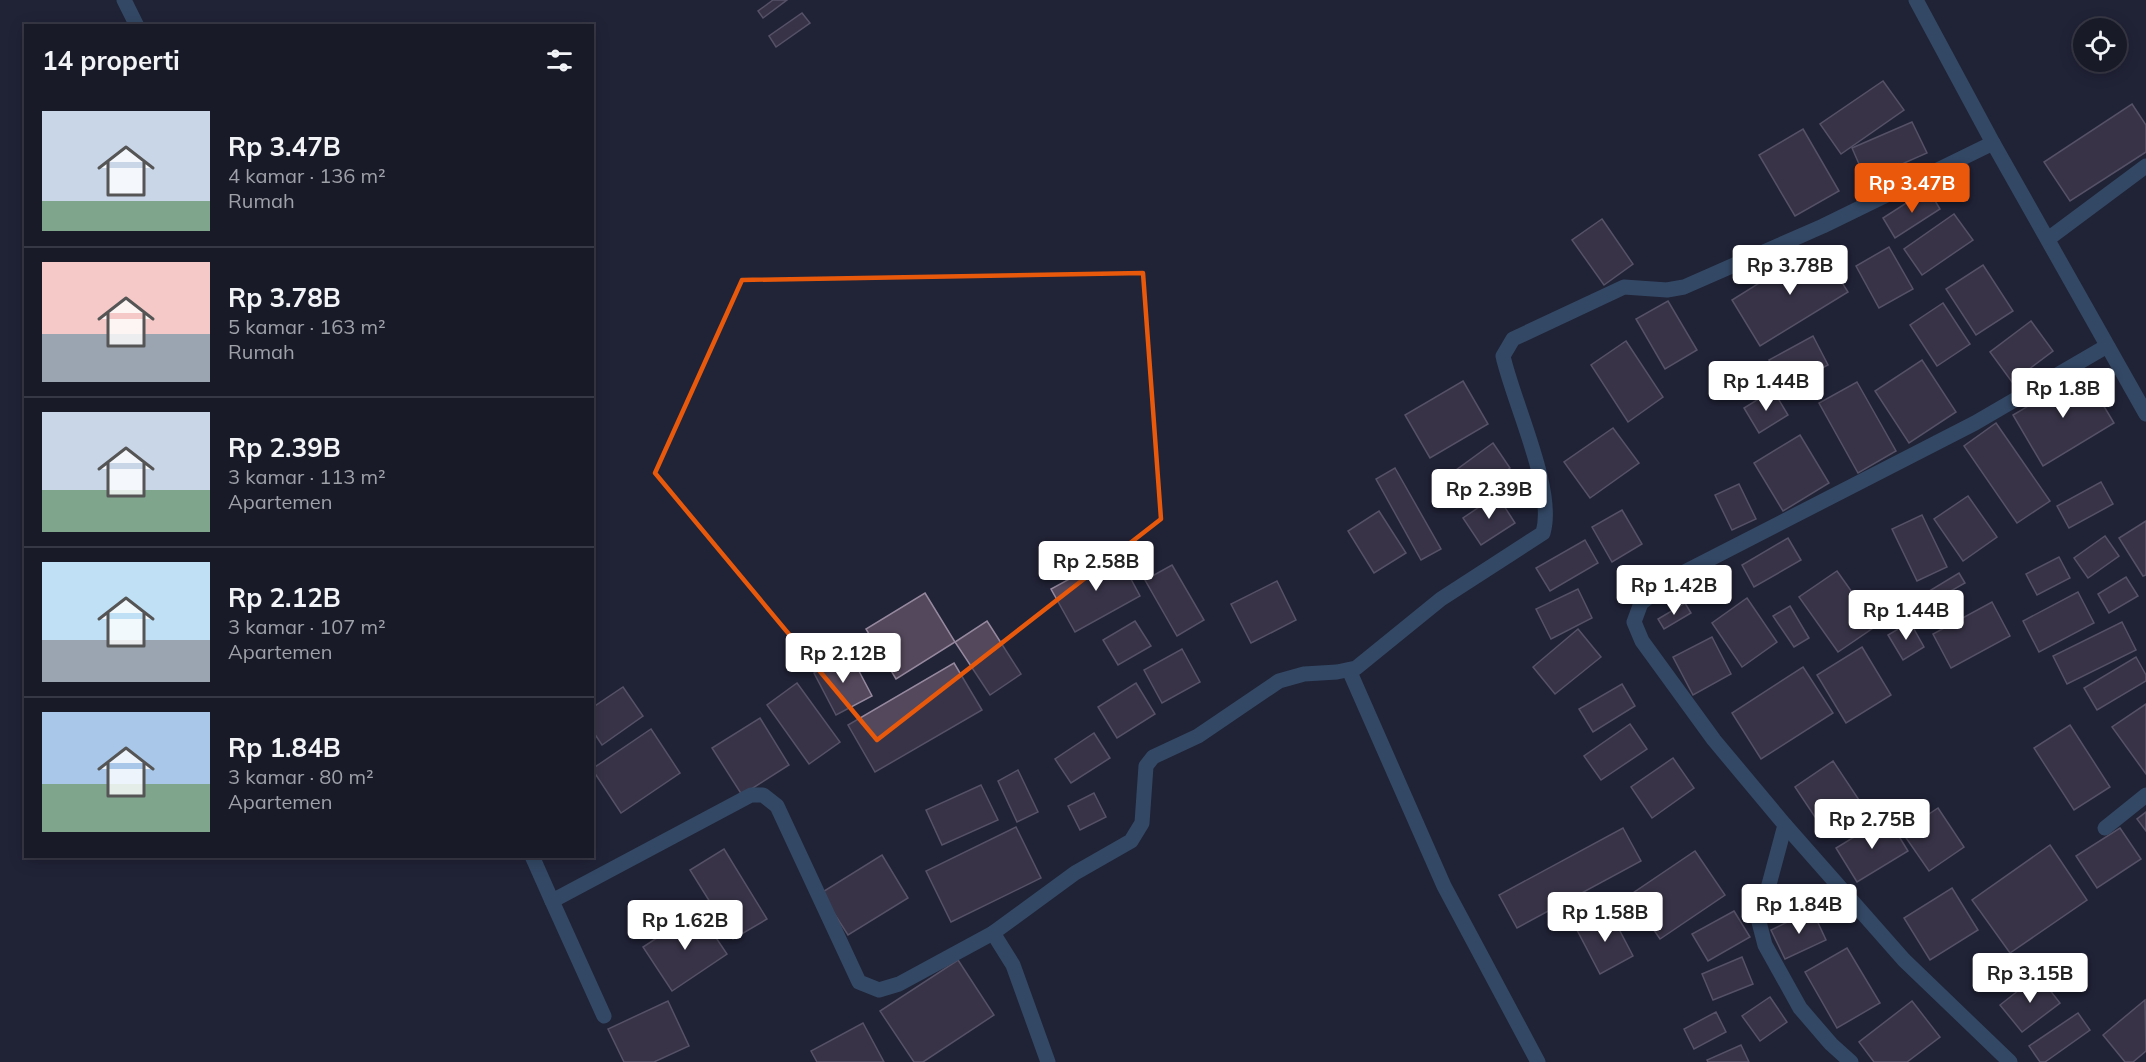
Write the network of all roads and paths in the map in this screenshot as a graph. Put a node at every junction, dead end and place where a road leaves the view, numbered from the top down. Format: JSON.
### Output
{"nodes":[{"id":1,"x":124,"y":0,"type":"edge"},
{"id":2,"x":1916,"y":0,"type":"edge"},
{"id":3,"x":136,"y":24,"type":"edge"},
{"id":4,"x":1993,"y":143,"type":"junction"},
{"id":5,"x":2146,"y":165,"type":"edge"},
{"id":6,"x":2048,"y":239,"type":"junction"},
{"id":7,"x":2107,"y":346,"type":"junction"},
{"id":8,"x":2146,"y":414,"type":"edge"},
{"id":9,"x":1349,"y":670,"type":"junction"},
{"id":10,"x":2146,"y":795,"type":"edge"},
{"id":11,"x":1785,"y":825,"type":"junction"},
{"id":12,"x":2104,"y":828,"type":"dead end"},
{"id":13,"x":533,"y":858,"type":"edge"},
{"id":14,"x":552,"y":901,"type":"junction"},
{"id":15,"x":993,"y":933,"type":"junction"},
{"id":16,"x":604,"y":1017,"type":"dead end"},
{"id":17,"x":1048,"y":1062,"type":"edge"},
{"id":18,"x":1538,"y":1062,"type":"edge"},
{"id":19,"x":1851,"y":1062,"type":"edge"},
{"id":20,"x":2010,"y":1062,"type":"edge"}],
"edges":[{"from":1,"to":3,"type":"street"},
{"from":2,"to":4,"type":"street"},
{"from":4,"to":6,"type":"street"},
{"from":4,"to":9,"type":"street"},
{"from":5,"to":6,"type":"street"},
{"from":6,"to":7,"type":"street"},
{"from":7,"to":8,"type":"street"},
{"from":7,"to":11,"type":"street"},
{"from":9,"to":15,"type":"street"},
{"from":9,"to":18,"type":"street"},
{"from":10,"to":12,"type":"street"},
{"from":11,"to":19,"type":"street"},
{"from":11,"to":20,"type":"street"},
{"from":13,"to":14,"type":"street"},
{"from":14,"to":15,"type":"street"},
{"from":14,"to":16,"type":"street"},
{"from":15,"to":17,"type":"street"}]}
